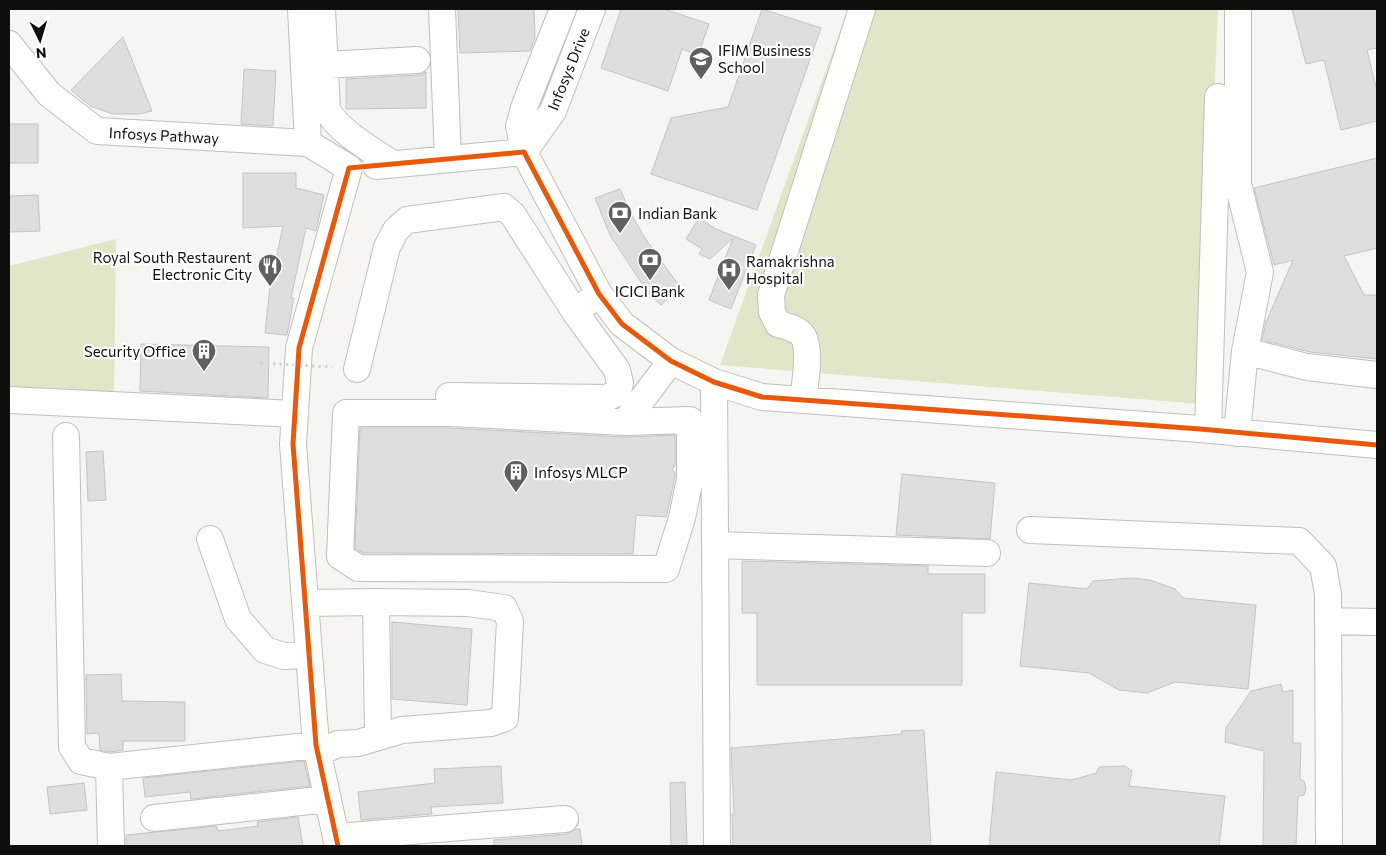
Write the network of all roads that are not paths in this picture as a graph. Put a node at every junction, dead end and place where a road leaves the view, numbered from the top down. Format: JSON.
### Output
{"nodes":[{"id":1,"x":301,"y":9,"type":"edge"},
{"id":2,"x":322,"y":9,"type":"edge"},
{"id":3,"x":442,"y":9,"type":"edge"},
{"id":4,"x":563,"y":9,"type":"edge"},
{"id":5,"x":592,"y":9,"type":"edge"},
{"id":6,"x":862,"y":9,"type":"edge"},
{"id":7,"x":1238,"y":9,"type":"edge"},
{"id":8,"x":9,"y":44,"type":"edge"},
{"id":9,"x":417,"y":60,"type":"dead end"},
{"id":10,"x":325,"y":65,"type":"junction"},
{"id":11,"x":1218,"y":97,"type":"dead end"},
{"id":12,"x":308,"y":143,"type":"junction"},
{"id":13,"x":524,"y":152,"type":"junction"},
{"id":14,"x":448,"y":159,"type":"junction"},
{"id":15,"x":393,"y":164,"type":"junction"},
{"id":16,"x":349,"y":168,"type":"junction"},
{"id":17,"x":599,"y":294,"type":"junction"},
{"id":18,"x":575,"y":312,"type":"junction"},
{"id":19,"x":1245,"y":351,"type":"junction"},
{"id":20,"x":671,"y":361,"type":"junction"},
{"id":21,"x":344,"y":368,"type":"road end"},
{"id":22,"x":1377,"y":375,"type":"edge"},
{"id":23,"x":714,"y":382,"type":"junction"},
{"id":24,"x":449,"y":396,"type":"dead end"},
{"id":25,"x":9,"y":400,"type":"edge"},
{"id":26,"x":804,"y":400,"type":"junction"},
{"id":27,"x":295,"y":414,"type":"junction"},
{"id":28,"x":625,"y":422,"type":"junction"},
{"id":29,"x":1208,"y":430,"type":"junction"},
{"id":30,"x":1237,"y":433,"type":"junction"},
{"id":31,"x":66,"y":436,"type":"dead end"},
{"id":32,"x":1377,"y":445,"type":"edge"},
{"id":33,"x":1030,"y":530,"type":"dead end"},
{"id":34,"x":210,"y":539,"type":"dead end"},
{"id":35,"x":714,"y":545,"type":"junction"},
{"id":36,"x":988,"y":554,"type":"dead end"},
{"id":37,"x":376,"y":602,"type":"junction"},
{"id":38,"x":305,"y":603,"type":"junction"},
{"id":39,"x":1328,"y":620,"type":"junction"},
{"id":40,"x":1377,"y":622,"type":"edge"},
{"id":41,"x":309,"y":655,"type":"junction"},
{"id":42,"x":378,"y":737,"type":"junction"},
{"id":43,"x":317,"y":749,"type":"junction"},
{"id":44,"x":110,"y":766,"type":"junction"},
{"id":45,"x":328,"y":799,"type":"junction"},
{"id":46,"x":154,"y":818,"type":"dead end"},
{"id":47,"x":565,"y":819,"type":"dead end"},
{"id":48,"x":337,"y":841,"type":"edge"},
{"id":49,"x":111,"y":846,"type":"edge"},
{"id":50,"x":717,"y":846,"type":"edge"},
{"id":51,"x":1329,"y":846,"type":"edge"}],
"edges":[{"from":1,"to":12,"type":"street"},
{"from":2,"to":10,"type":"street"},
{"from":3,"to":14,"type":"street"},
{"from":4,"to":13,"type":"street"},
{"from":5,"to":13,"type":"street","name":"Infosys Drive"},
{"from":6,"to":26,"type":"street"},
{"from":7,"to":19,"type":"street"},
{"from":8,"to":12,"type":"street","name":"Infosys Pathway"},
{"from":9,"to":10,"type":"street"},
{"from":10,"to":15,"type":"street"},
{"from":11,"to":29,"type":"street"},
{"from":12,"to":16,"type":"street","name":"Infosys Pathway"},
{"from":13,"to":14,"type":"street"},
{"from":13,"to":17,"type":"street"},
{"from":14,"to":15,"type":"street"},
{"from":15,"to":16,"type":"street"},
{"from":16,"to":27,"type":"street"},
{"from":17,"to":18,"type":"street"},
{"from":17,"to":20,"type":"street"},
{"from":18,"to":21,"type":"street"},
{"from":18,"to":24,"type":"street"},
{"from":19,"to":22,"type":"street"},
{"from":19,"to":30,"type":"street"},
{"from":20,"to":23,"type":"street"},
{"from":20,"to":28,"type":"street"},
{"from":23,"to":26,"type":"street"},
{"from":23,"to":35,"type":"street"},
{"from":25,"to":27,"type":"street"},
{"from":26,"to":29,"type":"street"},
{"from":27,"to":38,"type":"street"},
{"from":28,"to":28,"type":"street"},
{"from":29,"to":30,"type":"street"},
{"from":30,"to":32,"type":"street"},
{"from":31,"to":44,"type":"street"},
{"from":33,"to":39,"type":"street"},
{"from":34,"to":41,"type":"street"},
{"from":35,"to":36,"type":"street"},
{"from":35,"to":50,"type":"street"},
{"from":37,"to":38,"type":"street"},
{"from":37,"to":42,"type":"street"},
{"from":37,"to":42,"type":"street"},
{"from":38,"to":41,"type":"street"},
{"from":39,"to":40,"type":"street"},
{"from":39,"to":51,"type":"street"},
{"from":41,"to":43,"type":"street"},
{"from":42,"to":43,"type":"street"},
{"from":43,"to":44,"type":"street"},
{"from":43,"to":45,"type":"street"},
{"from":44,"to":49,"type":"street"},
{"from":45,"to":46,"type":"street"},
{"from":45,"to":48,"type":"street"},
{"from":47,"to":48,"type":"street"}]}
